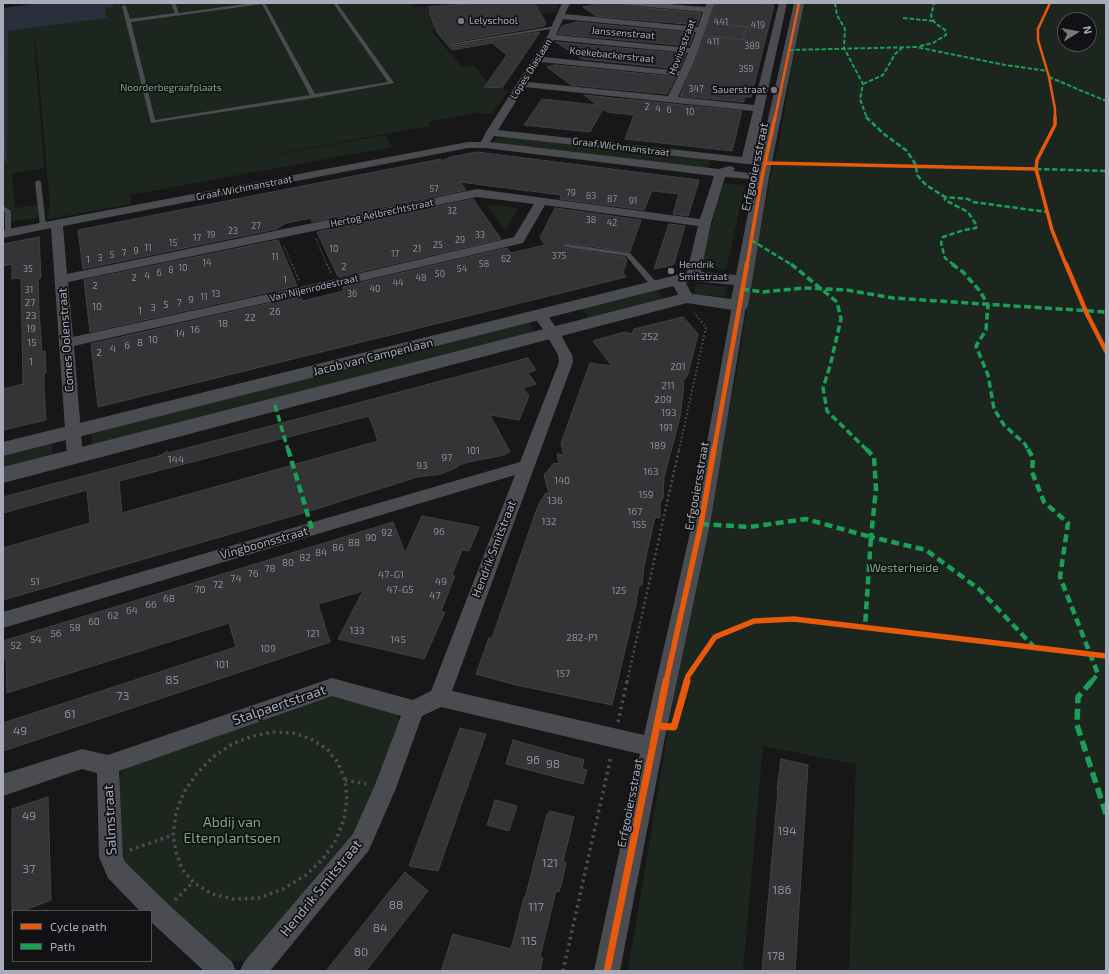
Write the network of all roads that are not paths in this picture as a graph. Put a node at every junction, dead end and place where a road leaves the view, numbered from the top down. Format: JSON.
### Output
{"nodes":[{"id":1,"x":173,"y":3,"type":"edge"},
{"id":2,"x":263,"y":3,"type":"edge"},
{"id":3,"x":335,"y":3,"type":"edge"},
{"id":4,"x":566,"y":3,"type":"edge"},
{"id":5,"x":627,"y":3,"type":"edge"},
{"id":6,"x":784,"y":3,"type":"edge"},
{"id":7,"x":799,"y":3,"type":"edge"},
{"id":8,"x":124,"y":6,"type":"dead end"},
{"id":9,"x":710,"y":6,"type":"edge"},
{"id":10,"x":178,"y":15,"type":"junction"},
{"id":11,"x":561,"y":16,"type":"junction"},
{"id":12,"x":128,"y":21,"type":"junction"},
{"id":13,"x":555,"y":27,"type":"junction"},
{"id":14,"x":701,"y":30,"type":"junction"},
{"id":15,"x":551,"y":37,"type":"junction"},
{"id":16,"x":452,"y":44,"type":"dead end"},
{"id":17,"x":693,"y":51,"type":"junction"},
{"id":18,"x":538,"y":59,"type":"junction"},
{"id":19,"x":684,"y":74,"type":"junction"},
{"id":20,"x":523,"y":84,"type":"junction"},
{"id":21,"x":313,"y":96,"type":"junction"},
{"id":22,"x":672,"y":99,"type":"junction"},
{"id":23,"x":758,"y":108,"type":"junction"},
{"id":24,"x":490,"y":132,"type":"junction"},
{"id":25,"x":485,"y":144,"type":"junction"},
{"id":26,"x":747,"y":161,"type":"junction"},
{"id":27,"x":764,"y":170,"type":"junction"},
{"id":28,"x":720,"y":173,"type":"junction"},
{"id":29,"x":38,"y":182,"type":"dead end"},
{"id":30,"x":541,"y":202,"type":"junction"},
{"id":31,"x":3,"y":208,"type":"edge"},
{"id":32,"x":705,"y":223,"type":"junction"},
{"id":33,"x":57,"y":224,"type":"junction"},
{"id":34,"x":43,"y":226,"type":"junction"},
{"id":35,"x":6,"y":234,"type":"edge"},
{"id":36,"x":568,"y":246,"type":"dead end"},
{"id":37,"x":685,"y":278,"type":"junction"},
{"id":38,"x":62,"y":279,"type":"junction"},
{"id":39,"x":743,"y":281,"type":"junction"},
{"id":40,"x":655,"y":285,"type":"junction"},
{"id":41,"x":684,"y":298,"type":"junction"},
{"id":42,"x":739,"y":306,"type":"junction"},
{"id":43,"x":540,"y":315,"type":"junction"},
{"id":44,"x":553,"y":333,"type":"junction"},
{"id":45,"x":66,"y":343,"type":"junction"},
{"id":46,"x":72,"y":432,"type":"junction"},
{"id":47,"x":3,"y":449,"type":"edge"},
{"id":48,"x":75,"y":457,"type":"junction"},
{"id":49,"x":526,"y":466,"type":"junction"},
{"id":50,"x":3,"y":476,"type":"edge"},
{"id":51,"x":3,"y":620,"type":"edge"},
{"id":52,"x":439,"y":697,"type":"junction"},
{"id":53,"x":414,"y":710,"type":"junction"},
{"id":54,"x":652,"y":747,"type":"junction"},
{"id":55,"x":108,"y":765,"type":"junction"},
{"id":56,"x":3,"y":785,"type":"edge"},
{"id":57,"x":223,"y":971,"type":"edge"},
{"id":58,"x":253,"y":971,"type":"edge"},
{"id":59,"x":607,"y":971,"type":"edge"}],
"edges":[{"from":1,"to":10,"type":"lane"},
{"from":2,"to":10,"type":"lane"},
{"from":2,"to":21,"type":"lane"},
{"from":3,"to":21,"type":"lane"},
{"from":4,"to":11,"type":"street","name":"Lopes Diaslaan"},
{"from":5,"to":9,"type":"street"},
{"from":6,"to":23,"type":"street","name":"Erfgooiersstraat"},
{"from":7,"to":27,"type":"street","name":"Erfgooiersstraat"},
{"from":8,"to":12,"type":"lane"},
{"from":9,"to":14,"type":"street","name":"Hoviusstraat"},
{"from":10,"to":12,"type":"lane"},
{"from":11,"to":13,"type":"street","name":"Lopes Diaslaan"},
{"from":11,"to":14,"type":"street"},
{"from":12,"to":21,"type":"lane"},
{"from":13,"to":15,"type":"street","name":"Lopes Diaslaan"},
{"from":13,"to":16,"type":"lane"},
{"from":14,"to":17,"type":"street","name":"Hoviusstraat"},
{"from":15,"to":17,"type":"street","name":"Janssenstraat"},
{"from":15,"to":18,"type":"street","name":"Lopes Diaslaan"},
{"from":17,"to":19,"type":"street","name":"Hoviusstraat"},
{"from":18,"to":19,"type":"street","name":"Koekebackerstraat"},
{"from":18,"to":20,"type":"street","name":"Lopes Diaslaan"},
{"from":19,"to":22,"type":"street","name":"Hoviusstraat"},
{"from":20,"to":22,"type":"street"},
{"from":20,"to":24,"type":"street","name":"Lopes Diaslaan"},
{"from":22,"to":23,"type":"street"},
{"from":23,"to":26,"type":"street","name":"Erfgooiersstraat"},
{"from":24,"to":25,"type":"street"},
{"from":24,"to":26,"type":"street","name":"Graaf Wichmanstraat"},
{"from":25,"to":28,"type":"street","name":"Graaf Wichmanstraat"},
{"from":25,"to":33,"type":"street","name":"Graaf Wichmanstraat"},
{"from":26,"to":27,"type":"street","name":"Graaf Wichmanstraat"},
{"from":26,"to":28,"type":"street","name":"Erfgooiersstraat"},
{"from":27,"to":28,"type":"street","name":"Graaf Wichmanstraat"},
{"from":27,"to":39,"type":"street","name":"Erfgooiersstraat"},
{"from":28,"to":32,"type":"street"},
{"from":29,"to":34,"type":"lane"},
{"from":30,"to":32,"type":"street","name":"Hertog Aelbrechtstraat"},
{"from":30,"to":38,"type":"street","name":"Hertog Aelbrechtstraat"},
{"from":30,"to":45,"type":"street","name":"Van Nijenrodestraat"},
{"from":31,"to":35,"type":"lane"},
{"from":32,"to":37,"type":"street"},
{"from":33,"to":34,"type":"street","name":"Graaf Wichmanstraat"},
{"from":33,"to":38,"type":"street","name":"Comes Oolenstraat"},
{"from":34,"to":35,"type":"street","name":"Graaf Wichmanstraat"},
{"from":36,"to":40,"type":"lane"},
{"from":37,"to":39,"type":"street","name":"Jacob van Campenlaan"},
{"from":37,"to":40,"type":"street","name":"Jacob van Campenlaan"},
{"from":37,"to":41,"type":"street"},
{"from":38,"to":45,"type":"street","name":"Comes Oolenstraat"},
{"from":39,"to":42,"type":"street","name":"Erfgooiersstraat"},
{"from":40,"to":43,"type":"street","name":"Jacob van Campenlaan"},
{"from":41,"to":42,"type":"street","name":"Jacob van Campenlaan"},
{"from":41,"to":44,"type":"street","name":"Jacob van Campenlaan"},
{"from":42,"to":54,"type":"street","name":"Erfgooiersstraat"},
{"from":43,"to":44,"type":"street","name":"Hendrik Smitstraat"},
{"from":43,"to":46,"type":"street","name":"Jacob van Campenlaan"},
{"from":44,"to":48,"type":"street","name":"Jacob van Campenlaan"},
{"from":44,"to":49,"type":"street","name":"Hendrik Smitstraat"},
{"from":45,"to":46,"type":"street","name":"Comes Oolenstraat"},
{"from":46,"to":47,"type":"street","name":"Jacob van Campenlaan"},
{"from":46,"to":48,"type":"street","name":"Comes Oolenstraat"},
{"from":48,"to":50,"type":"street","name":"Jacob van Campenlaan"},
{"from":49,"to":51,"type":"street","name":"Vingboonsstraat"},
{"from":49,"to":52,"type":"street","name":"Hendrik Smitstraat"},
{"from":52,"to":53,"type":"street"},
{"from":52,"to":54,"type":"street"},
{"from":53,"to":55,"type":"street","name":"Stalpaertstraat"},
{"from":53,"to":58,"type":"street","name":"Hendrik Smitstraat"},
{"from":54,"to":59,"type":"street","name":"Erfgooiersstraat"},
{"from":55,"to":56,"type":"street"},
{"from":55,"to":57,"type":"street","name":"Salmstraat"}]}
